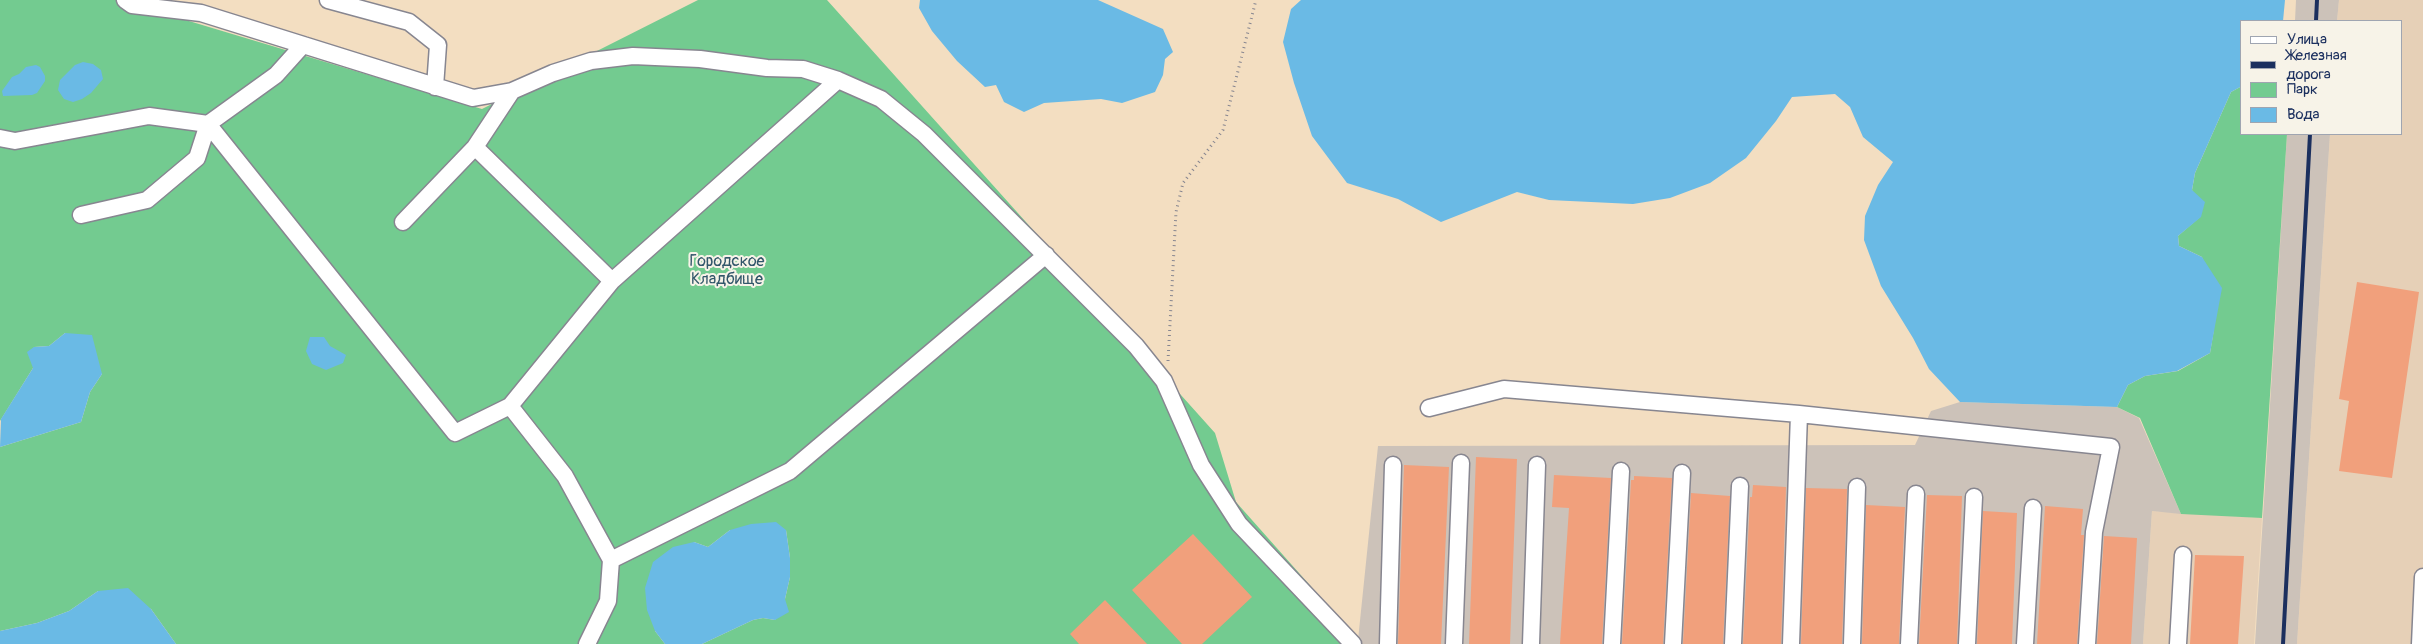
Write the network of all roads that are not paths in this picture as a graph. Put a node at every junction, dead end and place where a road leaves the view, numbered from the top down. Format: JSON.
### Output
{"nodes":[{"id":1,"x":125,"y":0,"type":"edge"},
{"id":2,"x":328,"y":0,"type":"edge"},
{"id":3,"x":302,"y":45,"type":"junction"},
{"id":4,"x":838,"y":80,"type":"junction"},
{"id":5,"x":435,"y":86,"type":"junction"},
{"id":6,"x":512,"y":91,"type":"junction"},
{"id":7,"x":208,"y":124,"type":"junction"},
{"id":8,"x":0,"y":138,"type":"edge"},
{"id":9,"x":474,"y":147,"type":"junction"},
{"id":10,"x":81,"y":215,"type":"dead end"},
{"id":11,"x":403,"y":222,"type":"dead end"},
{"id":12,"x":1046,"y":255,"type":"junction"},
{"id":13,"x":612,"y":281,"type":"junction"},
{"id":14,"x":510,"y":406,"type":"junction"},
{"id":15,"x":1429,"y":408,"type":"dead end"},
{"id":16,"x":1799,"y":414,"type":"junction"},
{"id":17,"x":1461,"y":463,"type":"dead end"},
{"id":18,"x":1393,"y":464,"type":"dead end"},
{"id":19,"x":1537,"y":465,"type":"dead end"},
{"id":20,"x":1622,"y":471,"type":"dead end"},
{"id":21,"x":1682,"y":473,"type":"dead end"},
{"id":22,"x":1740,"y":486,"type":"dead end"},
{"id":23,"x":1857,"y":487,"type":"dead end"},
{"id":24,"x":1916,"y":494,"type":"dead end"},
{"id":25,"x":1974,"y":497,"type":"dead end"},
{"id":26,"x":2033,"y":508,"type":"dead end"},
{"id":27,"x":2183,"y":555,"type":"dead end"},
{"id":28,"x":611,"y":560,"type":"junction"},
{"id":29,"x":2423,"y":577,"type":"edge"},
{"id":30,"x":587,"y":644,"type":"edge"},
{"id":31,"x":1353,"y":644,"type":"edge"},
{"id":32,"x":1388,"y":644,"type":"edge"},
{"id":33,"x":1454,"y":644,"type":"edge"},
{"id":34,"x":1531,"y":644,"type":"edge"},
{"id":35,"x":1612,"y":644,"type":"edge"},
{"id":36,"x":1673,"y":644,"type":"edge"},
{"id":37,"x":1733,"y":644,"type":"edge"},
{"id":38,"x":1792,"y":644,"type":"edge"},
{"id":39,"x":1852,"y":644,"type":"edge"},
{"id":40,"x":1909,"y":644,"type":"edge"},
{"id":41,"x":1967,"y":644,"type":"edge"},
{"id":42,"x":2024,"y":644,"type":"edge"},
{"id":43,"x":2087,"y":644,"type":"edge"},
{"id":44,"x":2178,"y":644,"type":"edge"},
{"id":45,"x":2420,"y":644,"type":"edge"}],
"edges":[{"from":1,"to":3,"type":"lane"},
{"from":2,"to":5,"type":"lane"},
{"from":3,"to":5,"type":"lane"},
{"from":3,"to":7,"type":"lane"},
{"from":4,"to":6,"type":"lane"},
{"from":4,"to":12,"type":"lane"},
{"from":4,"to":13,"type":"lane"},
{"from":5,"to":6,"type":"lane"},
{"from":6,"to":9,"type":"lane"},
{"from":7,"to":8,"type":"lane"},
{"from":7,"to":10,"type":"lane"},
{"from":7,"to":14,"type":"lane"},
{"from":9,"to":11,"type":"lane"},
{"from":9,"to":13,"type":"lane"},
{"from":12,"to":28,"type":"lane"},
{"from":12,"to":31,"type":"lane"},
{"from":13,"to":14,"type":"lane"},
{"from":14,"to":28,"type":"lane"},
{"from":15,"to":16,"type":"lane"},
{"from":16,"to":38,"type":"lane"},
{"from":16,"to":43,"type":"lane"},
{"from":17,"to":33,"type":"lane"},
{"from":18,"to":32,"type":"lane"},
{"from":19,"to":34,"type":"lane"},
{"from":20,"to":35,"type":"lane"},
{"from":21,"to":36,"type":"lane"},
{"from":22,"to":37,"type":"lane"},
{"from":23,"to":39,"type":"lane"},
{"from":24,"to":40,"type":"lane"},
{"from":25,"to":41,"type":"lane"},
{"from":26,"to":42,"type":"lane"},
{"from":27,"to":44,"type":"lane"},
{"from":28,"to":30,"type":"lane"},
{"from":29,"to":45,"type":"lane"}]}
